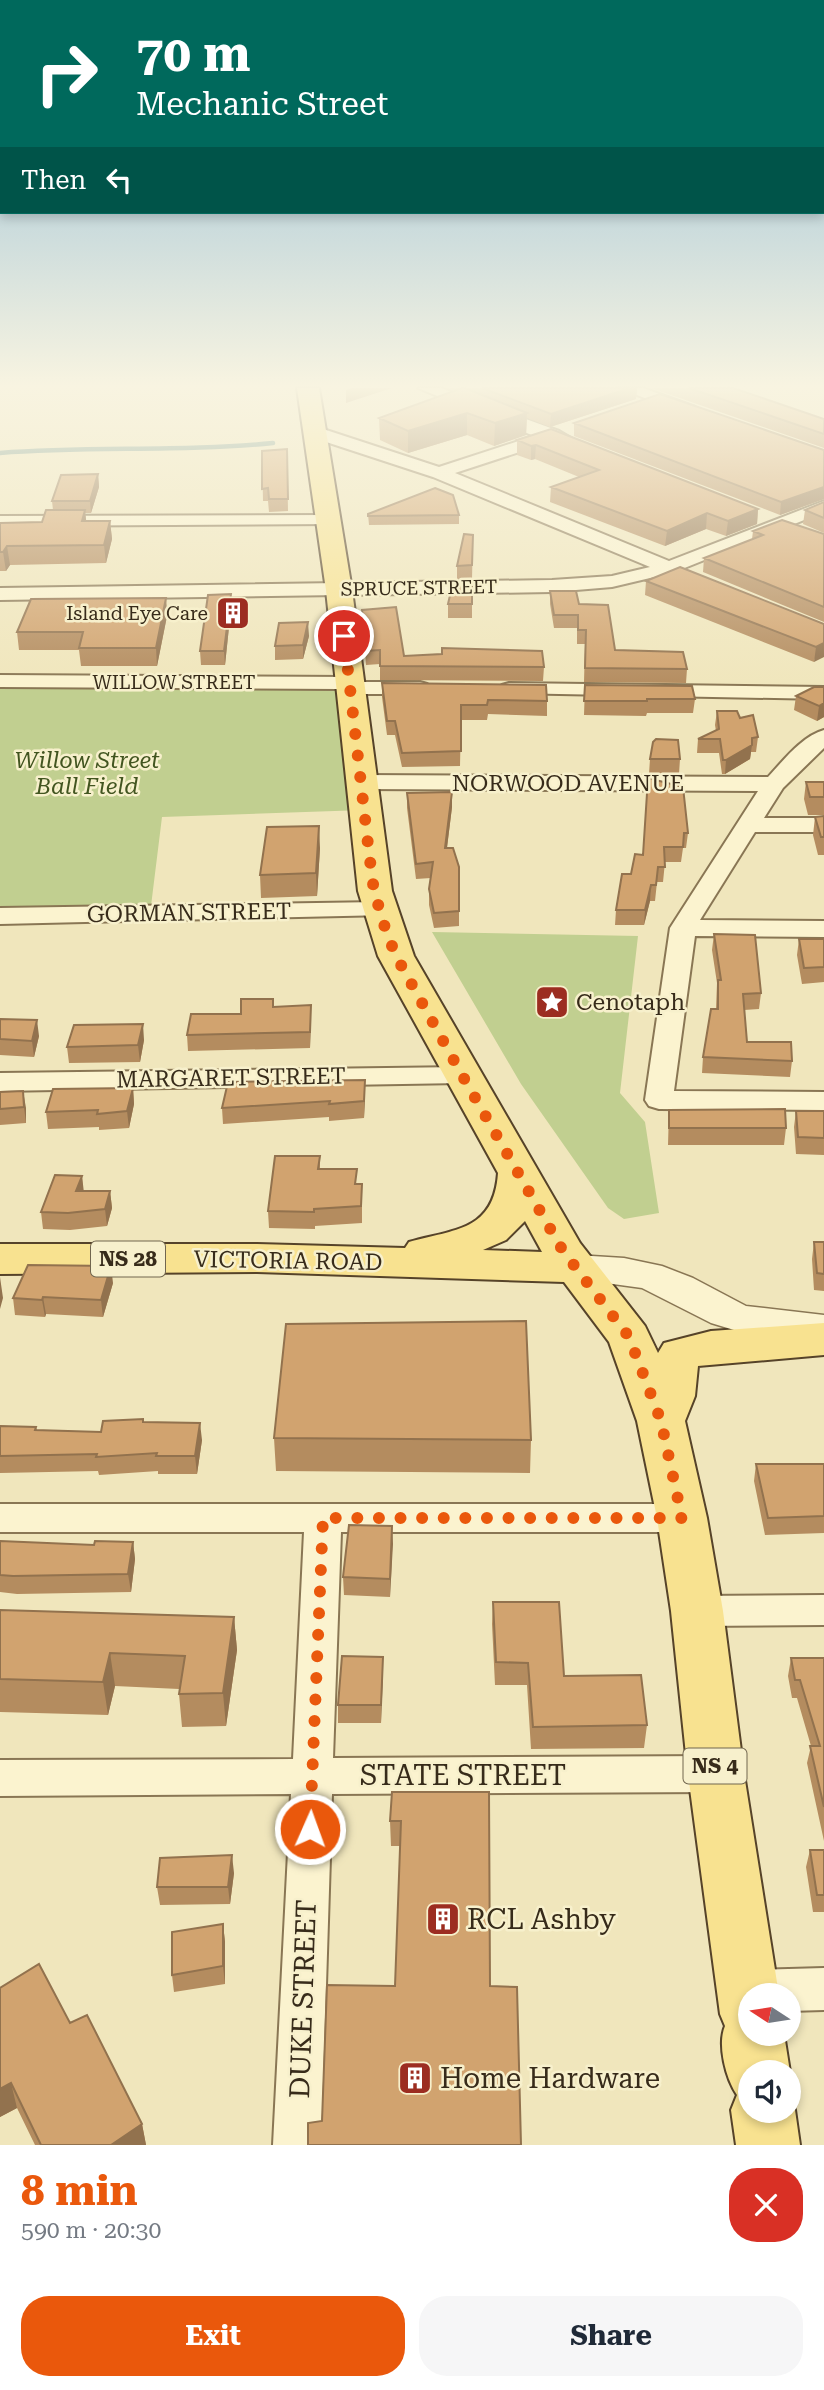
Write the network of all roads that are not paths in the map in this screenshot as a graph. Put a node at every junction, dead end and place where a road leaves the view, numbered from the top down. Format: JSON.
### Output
{"nodes":[{"id":1,"x":322,"y":488,"type":"edge"},
{"id":2,"x":476,"y":488,"type":"edge"},
{"id":3,"x":824,"y":506,"type":"edge"},
{"id":4,"x":754,"y":514,"type":"edge"},
{"id":5,"x":327,"y":520,"type":"junction"},
{"id":6,"x":0,"y":521,"type":"edge"},
{"id":7,"x":779,"y":523,"type":"junction"},
{"id":8,"x":802,"y":532,"type":"edge"},
{"id":9,"x":667,"y":567,"type":"junction"},
{"id":10,"x":692,"y":577,"type":"edge"},
{"id":11,"x":339,"y":590,"type":"junction"},
{"id":12,"x":0,"y":594,"type":"edge"},
{"id":13,"x":0,"y":681,"type":"edge"},
{"id":14,"x":349,"y":685,"type":"junction"},
{"id":15,"x":443,"y":688,"type":"edge"},
{"id":16,"x":493,"y":689,"type":"edge"},
{"id":17,"x":824,"y":693,"type":"edge"},
{"id":18,"x":824,"y":737,"type":"edge"},
{"id":19,"x":362,"y":782,"type":"junction"},
{"id":20,"x":775,"y":784,"type":"junction"},
{"id":21,"x":748,"y":825,"type":"junction"},
{"id":22,"x":824,"y":825,"type":"edge"},
{"id":23,"x":379,"y":910,"type":"junction"},
{"id":24,"x":0,"y":916,"type":"edge"},
{"id":25,"x":683,"y":928,"type":"junction"},
{"id":26,"x":824,"y":929,"type":"edge"},
{"id":27,"x":462,"y":1075,"type":"junction"},
{"id":28,"x":0,"y":1082,"type":"edge"},
{"id":29,"x":824,"y":1101,"type":"edge"},
{"id":30,"x":519,"y":1171,"type":"junction"},
{"id":31,"x":0,"y":1259,"type":"edge"},
{"id":32,"x":366,"y":1262,"type":"junction"},
{"id":33,"x":576,"y":1268,"type":"junction"},
{"id":34,"x":824,"y":1329,"type":"edge"},
{"id":35,"x":824,"y":1339,"type":"edge"},
{"id":36,"x":661,"y":1421,"type":"junction"},
{"id":37,"x":0,"y":1518,"type":"edge"},
{"id":38,"x":323,"y":1518,"type":"junction"},
{"id":39,"x":682,"y":1518,"type":"junction"},
{"id":40,"x":824,"y":1610,"type":"edge"},
{"id":41,"x":697,"y":1611,"type":"junction"},
{"id":42,"x":716,"y":1774,"type":"junction"},
{"id":43,"x":312,"y":1776,"type":"junction"},
{"id":44,"x":0,"y":1778,"type":"edge"},
{"id":45,"x":747,"y":1983,"type":"edge"},
{"id":46,"x":824,"y":1989,"type":"edge"},
{"id":47,"x":802,"y":1996,"type":"edge"},
{"id":48,"x":765,"y":2123,"type":"edge"},
{"id":49,"x":297,"y":2145,"type":"edge"},
{"id":50,"x":768,"y":2145,"type":"edge"}],
"edges":[{"from":1,"to":5,"type":"main road","number":"NS 4"},
{"from":2,"to":9,"type":"street"},
{"from":3,"to":7,"type":"street","name":"SPRUCE STREET"},
{"from":4,"to":7,"type":"street"},
{"from":5,"to":6,"type":"street"},
{"from":5,"to":11,"type":"main road","number":"NS 4"},
{"from":7,"to":8,"type":"street"},
{"from":7,"to":9,"type":"street","name":"SPRUCE STREET"},
{"from":9,"to":10,"type":"street"},
{"from":9,"to":11,"type":"street","name":"SPRUCE STREET"},
{"from":11,"to":12,"type":"street","name":"SPRUCE STREET"},
{"from":11,"to":14,"type":"main road","number":"NS 4"},
{"from":13,"to":14,"type":"street","name":"WILLOW STREET"},
{"from":14,"to":15,"type":"street","name":"WILLOW STREET"},
{"from":14,"to":19,"type":"main road","number":"NS 4"},
{"from":16,"to":17,"type":"street"},
{"from":18,"to":20,"type":"street"},
{"from":19,"to":20,"type":"street","name":"NORWOOD AVENUE"},
{"from":19,"to":23,"type":"main road","number":"NS 4"},
{"from":20,"to":21,"type":"street"},
{"from":21,"to":22,"type":"street"},
{"from":21,"to":25,"type":"street"},
{"from":23,"to":24,"type":"street","name":"GORMAN STREET"},
{"from":23,"to":27,"type":"main road","number":"NS 4"},
{"from":25,"to":26,"type":"street"},
{"from":25,"to":29,"type":"street"},
{"from":27,"to":28,"type":"street","name":"MARGARET STREET"},
{"from":27,"to":30,"type":"main road","number":"NS 4"},
{"from":30,"to":32,"type":"main road"},
{"from":30,"to":33,"type":"main road","number":"NS 4"},
{"from":31,"to":32,"type":"main road","name":"VICTORIA ROAD","number":"NS 28"},
{"from":32,"to":33,"type":"main road","name":"VICTORIA ROAD","number":"NS 28"},
{"from":33,"to":34,"type":"street"},
{"from":33,"to":36,"type":"main road","number":"NS 4"},
{"from":35,"to":36,"type":"main road"},
{"from":36,"to":39,"type":"main road","number":"NS 4"},
{"from":37,"to":38,"type":"street"},
{"from":38,"to":39,"type":"street"},
{"from":38,"to":43,"type":"street","name":"DUKE STREET"},
{"from":39,"to":41,"type":"main road","number":"NS 4"},
{"from":40,"to":41,"type":"street"},
{"from":41,"to":42,"type":"main road","number":"NS 4"},
{"from":42,"to":43,"type":"street","name":"STATE STREET"},
{"from":42,"to":45,"type":"main road","number":"NS 4"},
{"from":43,"to":44,"type":"street","name":"STATE STREET"},
{"from":43,"to":49,"type":"street","name":"DUKE STREET"},
{"from":46,"to":47,"type":"street"},
{"from":48,"to":50,"type":"main road"}]}
